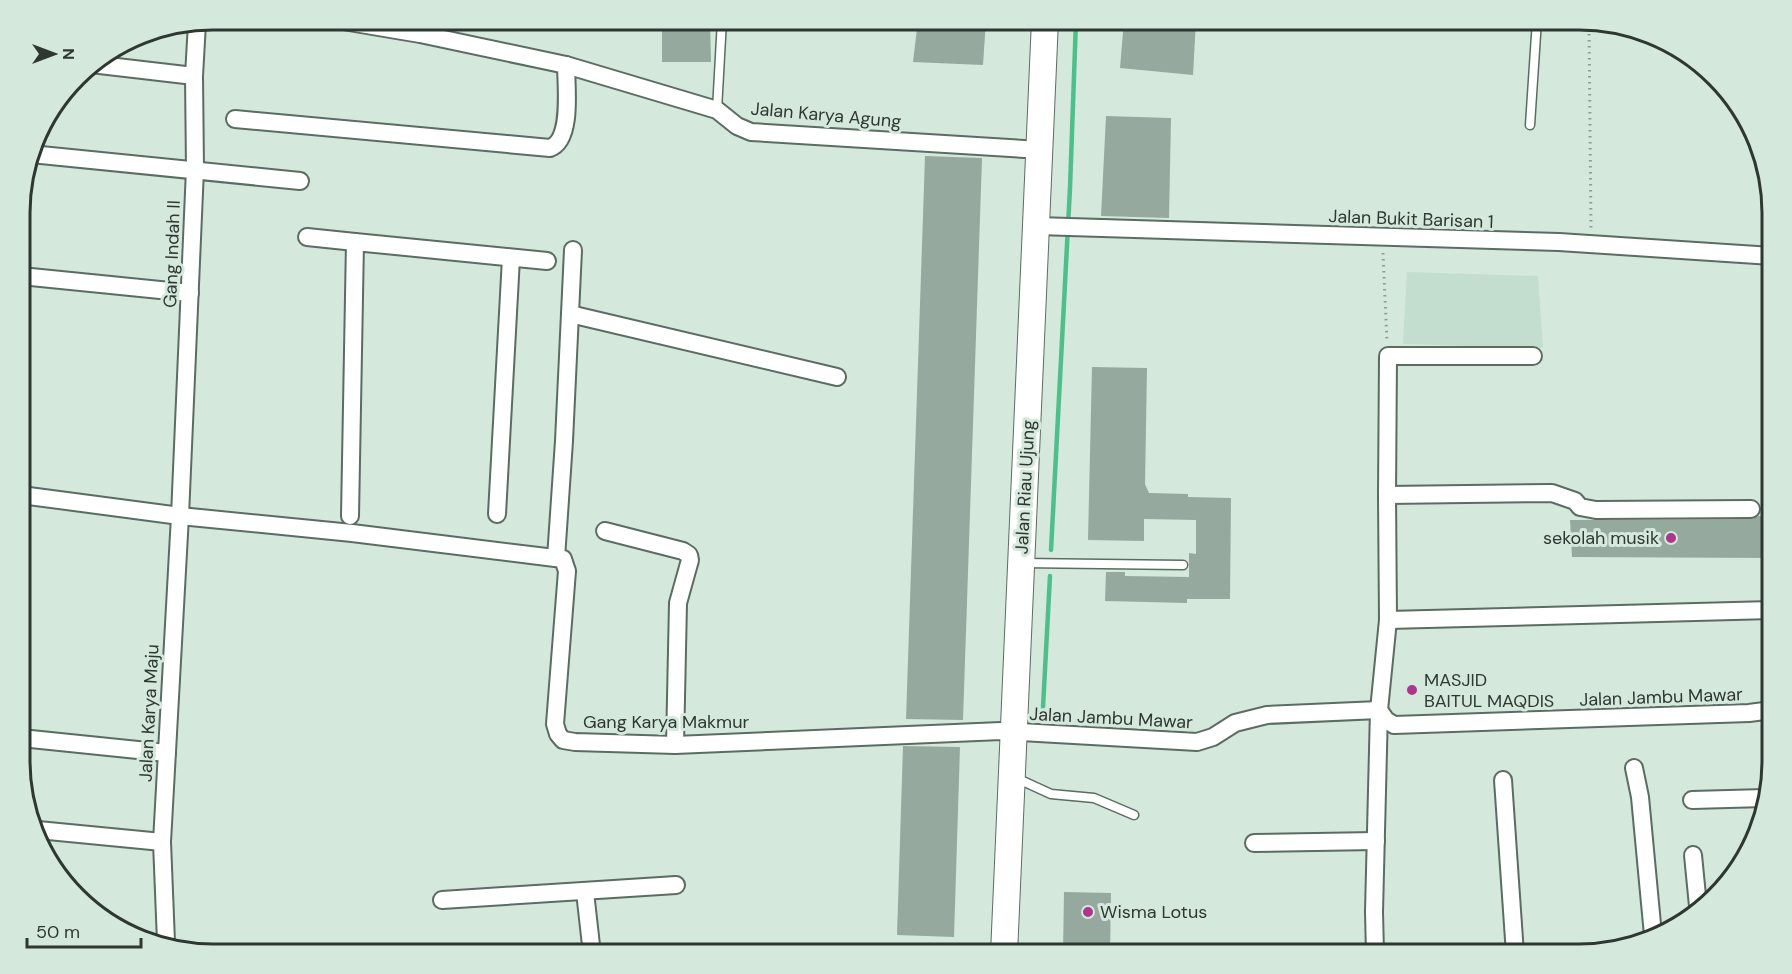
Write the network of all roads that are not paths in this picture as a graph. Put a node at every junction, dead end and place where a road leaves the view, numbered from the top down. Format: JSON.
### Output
{"nodes":[{"id":1,"x":432,"y":30,"type":"edge"},
{"id":2,"x":721,"y":30,"type":"edge"},
{"id":3,"x":1045,"y":30,"type":"edge"},
{"id":4,"x":1536,"y":30,"type":"edge"},
{"id":5,"x":197,"y":31,"type":"edge"},
{"id":6,"x":566,"y":65,"type":"junction"},
{"id":7,"x":105,"y":66,"type":"edge"},
{"id":8,"x":194,"y":76,"type":"junction"},
{"id":9,"x":717,"y":110,"type":"junction"},
{"id":10,"x":235,"y":119,"type":"dead end"},
{"id":11,"x":1530,"y":125,"type":"dead end"},
{"id":12,"x":1041,"y":150,"type":"junction"},
{"id":13,"x":40,"y":155,"type":"edge"},
{"id":14,"x":195,"y":169,"type":"junction"},
{"id":15,"x":300,"y":181,"type":"dead end"},
{"id":16,"x":1043,"y":226,"type":"junction"},
{"id":17,"x":307,"y":237,"type":"dead end"},
{"id":18,"x":355,"y":242,"type":"junction"},
{"id":19,"x":573,"y":250,"type":"dead end"},
{"id":20,"x":1762,"y":255,"type":"edge"},
{"id":21,"x":511,"y":258,"type":"junction"},
{"id":22,"x":547,"y":261,"type":"dead end"},
{"id":23,"x":30,"y":277,"type":"edge"},
{"id":24,"x":190,"y":293,"type":"junction"},
{"id":25,"x":570,"y":314,"type":"junction"},
{"id":26,"x":1533,"y":356,"type":"dead end"},
{"id":27,"x":837,"y":377,"type":"dead end"},
{"id":28,"x":180,"y":487,"type":"joint"},
{"id":29,"x":1387,"y":495,"type":"junction"},
{"id":30,"x":30,"y":496,"type":"edge"},
{"id":31,"x":1751,"y":509,"type":"dead end"},
{"id":32,"x":497,"y":514,"type":"dead end"},
{"id":33,"x":180,"y":516,"type":"junction"},
{"id":34,"x":351,"y":525,"type":"junction"},
{"id":35,"x":605,"y":531,"type":"dead end"},
{"id":36,"x":556,"y":558,"type":"junction"},
{"id":37,"x":1022,"y":563,"type":"junction"},
{"id":38,"x":1183,"y":564,"type":"dead end"},
{"id":39,"x":1762,"y":609,"type":"edge"},
{"id":40,"x":1388,"y":620,"type":"junction"},
{"id":41,"x":1379,"y":710,"type":"junction"},
{"id":42,"x":1762,"y":711,"type":"edge"},
{"id":43,"x":1015,"y":733,"type":"junction"},
{"id":44,"x":30,"y":739,"type":"edge"},
{"id":45,"x":675,"y":745,"type":"junction"},
{"id":46,"x":166,"y":753,"type":"junction"},
{"id":47,"x":1634,"y":768,"type":"dead end"},
{"id":48,"x":1012,"y":777,"type":"junction"},
{"id":49,"x":1503,"y":780,"type":"dead end"},
{"id":50,"x":1758,"y":798,"type":"edge"},
{"id":51,"x":1692,"y":801,"type":"dead end"},
{"id":52,"x":1134,"y":815,"type":"dead end"},
{"id":53,"x":44,"y":831,"type":"edge"},
{"id":54,"x":1376,"y":841,"type":"junction"},
{"id":55,"x":162,"y":842,"type":"junction"},
{"id":56,"x":1254,"y":843,"type":"dead end"},
{"id":57,"x":1693,"y":855,"type":"dead end"},
{"id":58,"x":676,"y":885,"type":"dead end"},
{"id":59,"x":585,"y":892,"type":"junction"},
{"id":60,"x":1697,"y":899,"type":"edge"},
{"id":61,"x":442,"y":900,"type":"dead end"},
{"id":62,"x":1652,"y":928,"type":"edge"},
{"id":63,"x":166,"y":938,"type":"edge"},
{"id":64,"x":591,"y":944,"type":"edge"},
{"id":65,"x":1004,"y":944,"type":"edge"},
{"id":66,"x":1375,"y":944,"type":"edge"},
{"id":67,"x":1514,"y":944,"type":"edge"}],
"edges":[{"from":1,"to":6,"type":"street","name":"Jalan Karya Agung"},
{"from":2,"to":9,"type":"lane"},
{"from":3,"to":12,"type":"main road","name":"Jalan Riau Ujung"},
{"from":4,"to":11,"type":"lane"},
{"from":5,"to":8,"type":"street","name":"Gang Indah II"},
{"from":6,"to":9,"type":"street","name":"Jalan Karya Agung"},
{"from":6,"to":10,"type":"street"},
{"from":7,"to":8,"type":"street"},
{"from":8,"to":14,"type":"street","name":"Gang Indah II"},
{"from":9,"to":12,"type":"street","name":"Jalan Karya Agung"},
{"from":12,"to":16,"type":"main road","name":"Jalan Riau Ujung"},
{"from":13,"to":14,"type":"street"},
{"from":14,"to":15,"type":"street"},
{"from":14,"to":24,"type":"street","name":"Gang Indah II"},
{"from":16,"to":20,"type":"street","name":"Jalan Bukit Barisan 1"},
{"from":16,"to":37,"type":"main road","name":"Jalan Riau Ujung"},
{"from":17,"to":18,"type":"street"},
{"from":18,"to":21,"type":"street"},
{"from":18,"to":34,"type":"street"},
{"from":19,"to":25,"type":"street"},
{"from":21,"to":22,"type":"street"},
{"from":21,"to":32,"type":"street"},
{"from":23,"to":24,"type":"street"},
{"from":24,"to":28,"type":"street","name":"Gang Indah II"},
{"from":25,"to":27,"type":"street"},
{"from":25,"to":36,"type":"street"},
{"from":26,"to":29,"type":"street"},
{"from":28,"to":33,"type":"street","name":"Jalan Karya Maju"},
{"from":29,"to":31,"type":"street"},
{"from":29,"to":40,"type":"street"},
{"from":30,"to":33,"type":"street"},
{"from":33,"to":34,"type":"street"},
{"from":33,"to":46,"type":"street","name":"Jalan Karya Maju"},
{"from":34,"to":36,"type":"street"},
{"from":35,"to":45,"type":"street"},
{"from":36,"to":45,"type":"street","name":"Gang Karya Makmur"},
{"from":37,"to":38,"type":"lane"},
{"from":37,"to":43,"type":"main road","name":"Jalan Riau Ujung"},
{"from":39,"to":40,"type":"street"},
{"from":40,"to":41,"type":"street"},
{"from":41,"to":42,"type":"street","name":"Jalan Jambu Mawar"},
{"from":41,"to":43,"type":"street","name":"Jalan Jambu Mawar"},
{"from":41,"to":54,"type":"street"},
{"from":43,"to":45,"type":"street","name":"Gang Karya Makmur"},
{"from":43,"to":48,"type":"main road","name":"Jalan Riau Ujung"},
{"from":44,"to":46,"type":"street"},
{"from":46,"to":55,"type":"street","name":"Jalan Karya Maju"},
{"from":47,"to":62,"type":"street"},
{"from":48,"to":52,"type":"lane"},
{"from":48,"to":65,"type":"main road","name":"Jalan Riau Ujung"},
{"from":49,"to":67,"type":"street"},
{"from":50,"to":51,"type":"street"},
{"from":53,"to":55,"type":"street"},
{"from":54,"to":56,"type":"street"},
{"from":54,"to":66,"type":"street"},
{"from":55,"to":63,"type":"street","name":"Jalan Karya Maju"},
{"from":57,"to":60,"type":"street"},
{"from":58,"to":59,"type":"street"},
{"from":59,"to":61,"type":"street"},
{"from":59,"to":64,"type":"street"}]}
